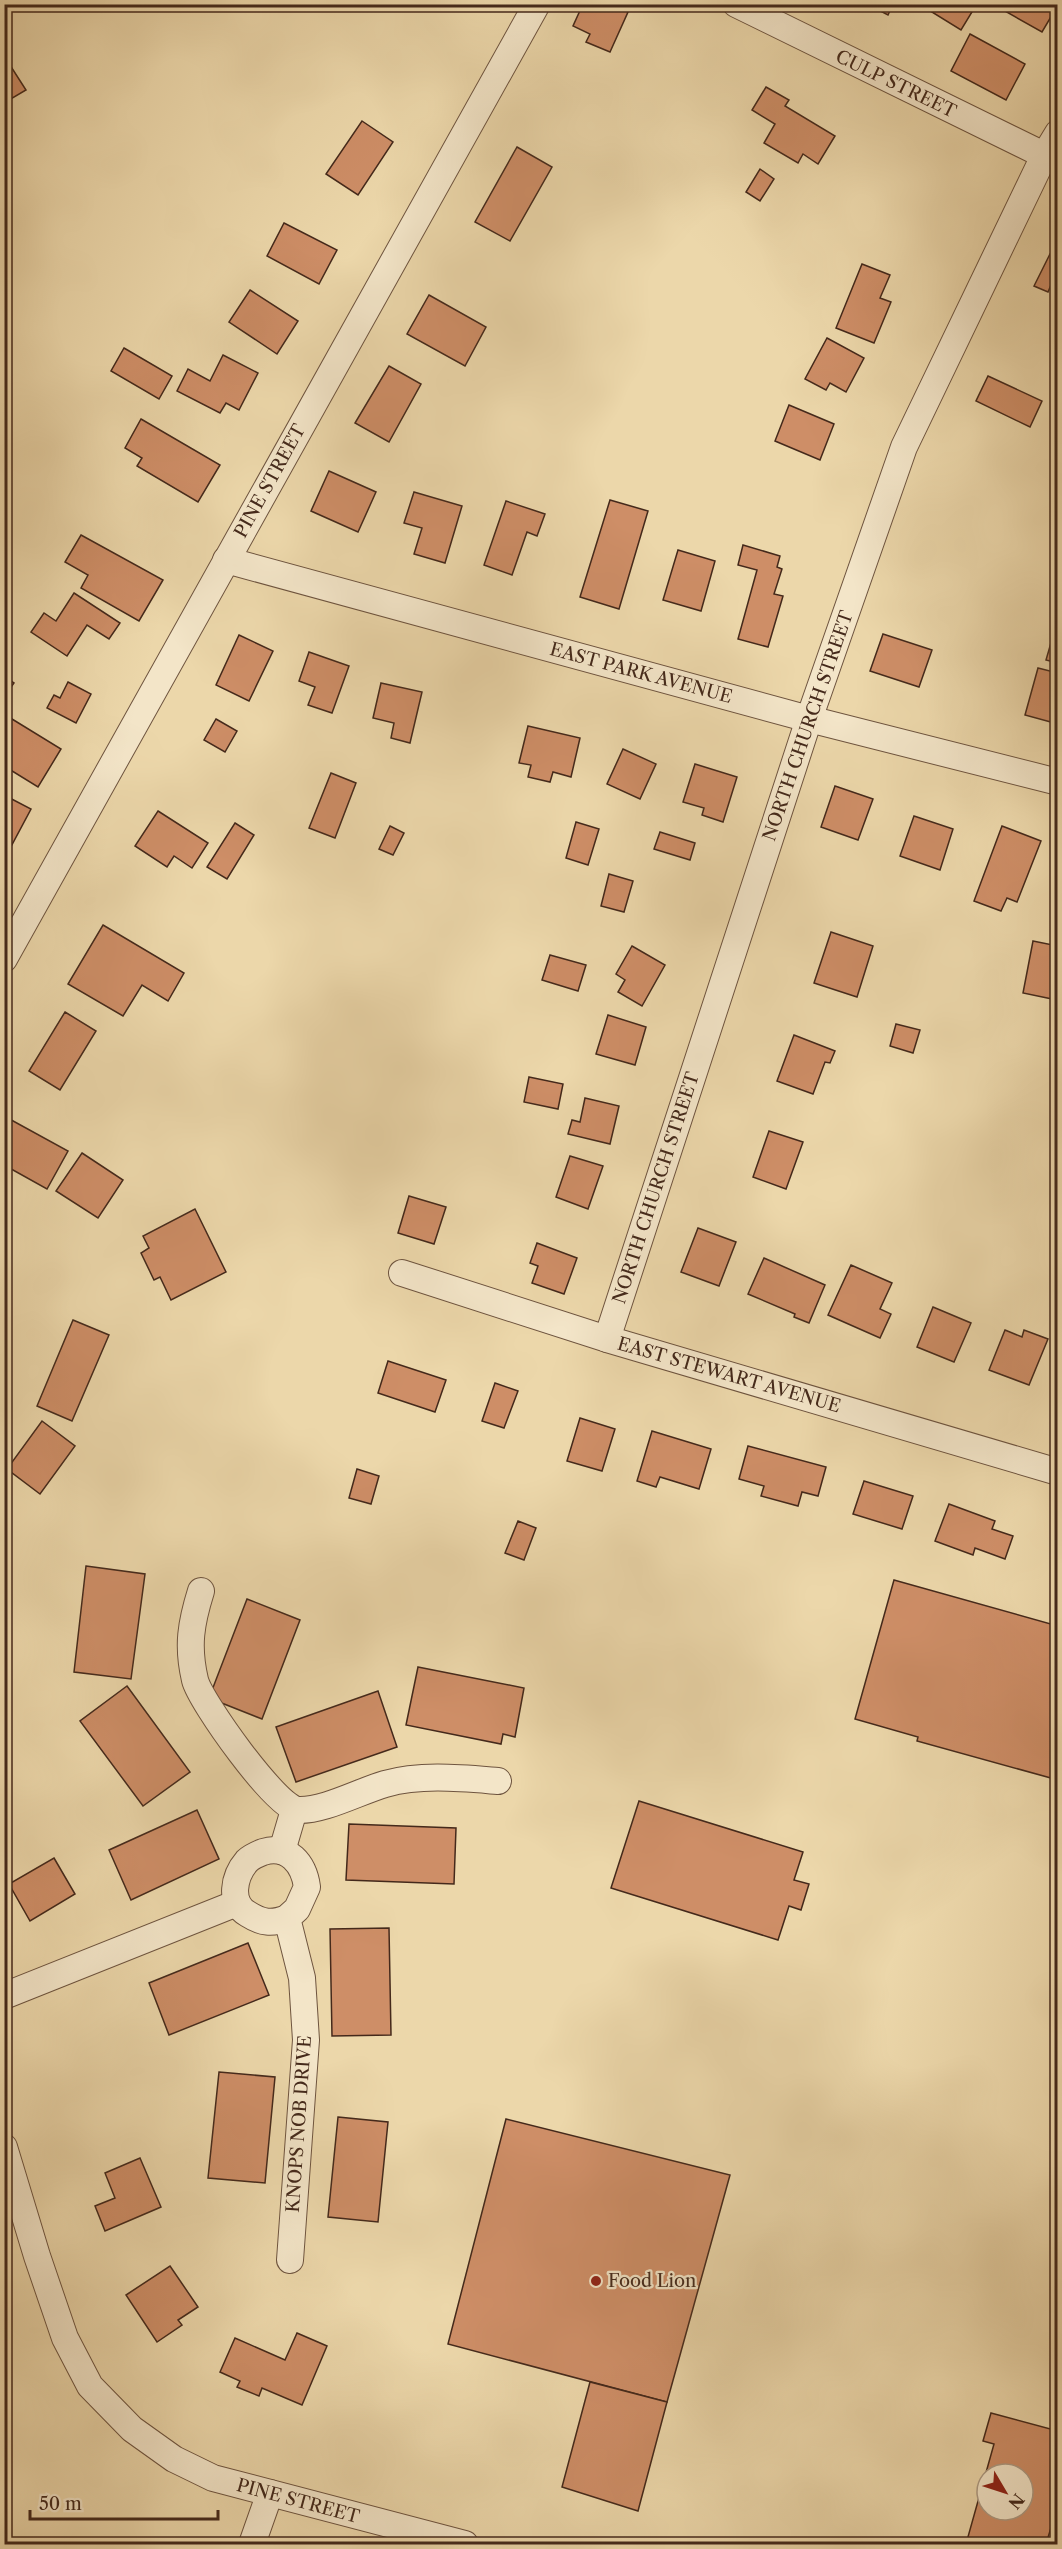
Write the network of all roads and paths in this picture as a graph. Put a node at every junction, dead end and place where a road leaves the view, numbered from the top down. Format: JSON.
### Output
{"nodes":[{"id":1,"x":537,"y":4,"type":"edge"},
{"id":2,"x":736,"y":4,"type":"edge"},
{"id":3,"x":1058,"y":134,"type":"edge"},
{"id":4,"x":1051,"y":159,"type":"edge"},
{"id":5,"x":226,"y":560,"type":"junction"},
{"id":6,"x":808,"y":719,"type":"junction"},
{"id":7,"x":1058,"y":782,"type":"edge"},
{"id":8,"x":4,"y":959,"type":"edge"},
{"id":9,"x":402,"y":1273,"type":"dead end"},
{"id":10,"x":607,"y":1339,"type":"junction"},
{"id":11,"x":1058,"y":1472,"type":"edge"},
{"id":12,"x":201,"y":1591,"type":"dead end"},
{"id":13,"x":498,"y":1780,"type":"dead end"},
{"id":14,"x":294,"y":1810,"type":"junction"},
{"id":15,"x":282,"y":1851,"type":"junction"},
{"id":16,"x":237,"y":1903,"type":"junction"},
{"id":17,"x":288,"y":1918,"type":"junction"},
{"id":18,"x":4,"y":1996,"type":"edge"},
{"id":19,"x":4,"y":2147,"type":"edge"},
{"id":20,"x":290,"y":2260,"type":"dead end"},
{"id":21,"x":270,"y":2493,"type":"junction"},
{"id":22,"x":252,"y":2544,"type":"edge"},
{"id":23,"x":465,"y":2544,"type":"edge"}],
"edges":[{"from":1,"to":5,"type":"street","name":"PINE STREET"},
{"from":2,"to":4,"type":"street","name":"CULP STREET"},
{"from":3,"to":4,"type":"street","name":"NORTH CHURCH STREET"},
{"from":4,"to":6,"type":"street","name":"NORTH CHURCH STREET"},
{"from":5,"to":6,"type":"street","name":"EAST PARK AVENUE"},
{"from":5,"to":8,"type":"street","name":"PINE STREET"},
{"from":6,"to":7,"type":"street","name":"EAST PARK AVENUE"},
{"from":6,"to":10,"type":"street","name":"NORTH CHURCH STREET"},
{"from":9,"to":10,"type":"street","name":"EAST STEWART AVENUE"},
{"from":10,"to":11,"type":"street","name":"EAST STEWART AVENUE"},
{"from":12,"to":14,"type":"street"},
{"from":13,"to":14,"type":"street"},
{"from":14,"to":15,"type":"street"},
{"from":15,"to":16,"type":"street"},
{"from":15,"to":17,"type":"street"},
{"from":16,"to":17,"type":"street"},
{"from":16,"to":18,"type":"street"},
{"from":17,"to":20,"type":"street","name":"KNOPS NOB DRIVE"},
{"from":19,"to":21,"type":"street","name":"PINE STREET"},
{"from":21,"to":22,"type":"street"},
{"from":21,"to":23,"type":"street","name":"PINE STREET"}]}
